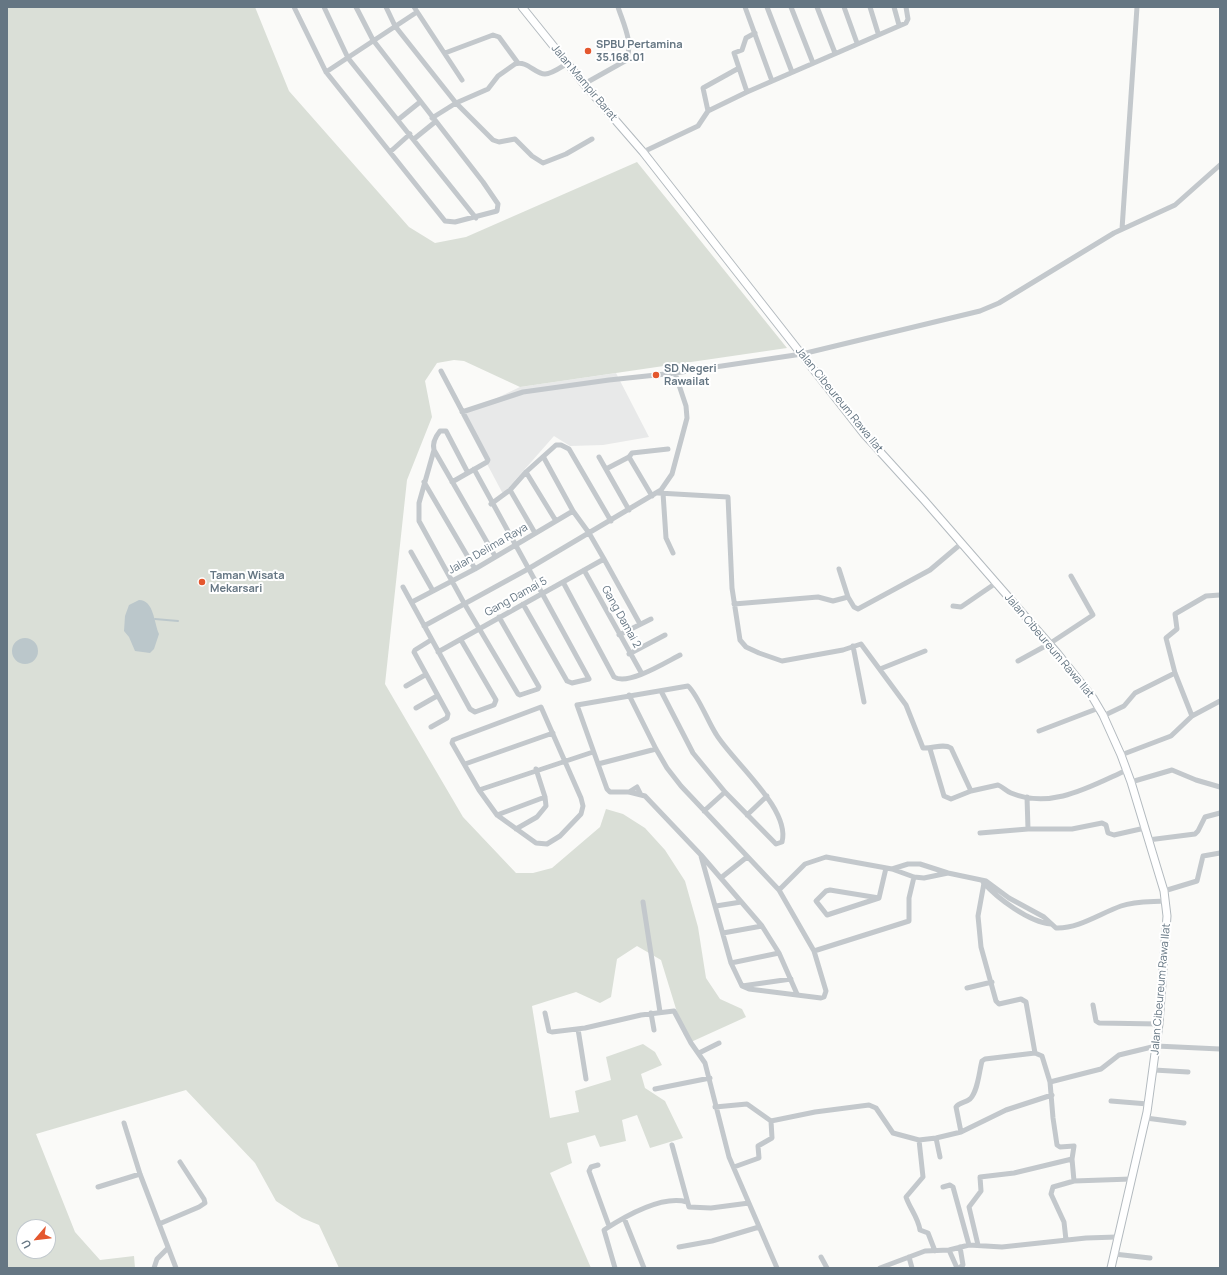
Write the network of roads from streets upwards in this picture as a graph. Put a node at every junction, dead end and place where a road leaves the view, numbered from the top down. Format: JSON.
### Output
{"nodes":[{"id":1,"x":294,"y":7,"type":"edge"},
{"id":2,"x":324,"y":7,"type":"edge"},
{"id":3,"x":356,"y":7,"type":"edge"},
{"id":4,"x":386,"y":7,"type":"edge"},
{"id":5,"x":522,"y":7,"type":"edge"},
{"id":6,"x":618,"y":7,"type":"edge"},
{"id":7,"x":745,"y":7,"type":"edge"},
{"id":8,"x":767,"y":7,"type":"edge"},
{"id":9,"x":791,"y":7,"type":"edge"},
{"id":10,"x":817,"y":7,"type":"edge"},
{"id":11,"x":844,"y":7,"type":"edge"},
{"id":12,"x":870,"y":7,"type":"edge"},
{"id":13,"x":894,"y":7,"type":"edge"},
{"id":14,"x":906,"y":7,"type":"edge"},
{"id":15,"x":1137,"y":7,"type":"edge"},
{"id":16,"x":416,"y":10,"type":"edge"},
{"id":17,"x":899,"y":25,"type":"junction"},
{"id":18,"x":395,"y":26,"type":"junction"},
{"id":19,"x":755,"y":33,"type":"junction"},
{"id":20,"x":878,"y":33,"type":"junction"},
{"id":21,"x":373,"y":40,"type":"junction"},
{"id":22,"x":858,"y":43,"type":"junction"},
{"id":23,"x":445,"y":53,"type":"junction"},
{"id":24,"x":835,"y":53,"type":"junction"},
{"id":25,"x":348,"y":58,"type":"junction"},
{"id":26,"x":518,"y":63,"type":"junction"},
{"id":27,"x":568,"y":63,"type":"junction"},
{"id":28,"x":813,"y":63,"type":"junction"},
{"id":29,"x":738,"y":68,"type":"junction"},
{"id":30,"x":326,"y":72,"type":"junction"},
{"id":31,"x":792,"y":72,"type":"junction"},
{"id":32,"x":462,"y":80,"type":"dead end"},
{"id":33,"x":772,"y":81,"type":"junction"},
{"id":34,"x":584,"y":84,"type":"junction"},
{"id":35,"x":747,"y":92,"type":"junction"},
{"id":36,"x":420,"y":102,"type":"junction"},
{"id":37,"x":456,"y":103,"type":"junction"},
{"id":38,"x":708,"y":111,"type":"junction"},
{"id":39,"x":399,"y":119,"type":"junction"},
{"id":40,"x":434,"y":120,"type":"junction"},
{"id":41,"x":412,"y":136,"type":"junction"},
{"id":42,"x":592,"y":139,"type":"dead end"},
{"id":43,"x":390,"y":152,"type":"junction"},
{"id":44,"x":645,"y":155,"type":"junction"},
{"id":45,"x":1220,"y":165,"type":"edge"},
{"id":46,"x":476,"y":218,"type":"junction"},
{"id":47,"x":1122,"y":229,"type":"junction"},
{"id":48,"x":805,"y":354,"type":"junction"},
{"id":49,"x":441,"y":371,"type":"dead end"},
{"id":50,"x":674,"y":373,"type":"junction"},
{"id":51,"x":462,"y":412,"type":"junction"},
{"id":52,"x":668,"y":449,"type":"dead end"},
{"id":53,"x":434,"y":450,"type":"junction"},
{"id":54,"x":599,"y":457,"type":"dead end"},
{"id":55,"x":544,"y":458,"type":"junction"},
{"id":56,"x":629,"y":458,"type":"junction"},
{"id":57,"x":606,"y":469,"type":"junction"},
{"id":58,"x":474,"y":470,"type":"junction"},
{"id":59,"x":526,"y":472,"type":"junction"},
{"id":60,"x":468,"y":473,"type":"junction"},
{"id":61,"x":424,"y":482,"type":"junction"},
{"id":62,"x":452,"y":482,"type":"junction"},
{"id":63,"x":510,"y":490,"type":"junction"},
{"id":64,"x":660,"y":493,"type":"junction"},
{"id":65,"x":652,"y":496,"type":"junction"},
{"id":66,"x":491,"y":504,"type":"junction"},
{"id":67,"x":629,"y":510,"type":"junction"},
{"id":68,"x":573,"y":511,"type":"junction"},
{"id":69,"x":556,"y":521,"type":"junction"},
{"id":70,"x":612,"y":521,"type":"junction"},
{"id":71,"x":535,"y":533,"type":"junction"},
{"id":72,"x":589,"y":533,"type":"junction"},
{"id":73,"x":962,"y":544,"type":"junction"},
{"id":74,"x":514,"y":545,"type":"junction"},
{"id":75,"x":411,"y":552,"type":"dead end"},
{"id":76,"x":673,"y":553,"type":"dead end"},
{"id":77,"x":495,"y":556,"type":"junction"},
{"id":78,"x":604,"y":559,"type":"junction"},
{"id":79,"x":475,"y":569,"type":"junction"},
{"id":80,"x":528,"y":569,"type":"junction"},
{"id":81,"x":839,"y":569,"type":"dead end"},
{"id":82,"x":584,"y":570,"type":"junction"},
{"id":83,"x":1071,"y":576,"type":"dead end"},
{"id":84,"x":453,"y":581,"type":"junction"},
{"id":85,"x":563,"y":582,"type":"junction"},
{"id":86,"x":996,"y":583,"type":"junction"},
{"id":87,"x":403,"y":587,"type":"dead end"},
{"id":88,"x":433,"y":590,"type":"junction"},
{"id":89,"x":541,"y":593,"type":"junction"},
{"id":90,"x":1220,"y":595,"type":"edge"},
{"id":91,"x":848,"y":597,"type":"junction"},
{"id":92,"x":412,"y":602,"type":"junction"},
{"id":93,"x":464,"y":603,"type":"junction"},
{"id":94,"x":523,"y":604,"type":"junction"},
{"id":95,"x":734,"y":604,"type":"junction"},
{"id":96,"x":953,"y":606,"type":"dead end"},
{"id":97,"x":499,"y":617,"type":"junction"},
{"id":98,"x":651,"y":618,"type":"dead end"},
{"id":99,"x":640,"y":624,"type":"junction"},
{"id":100,"x":424,"y":626,"type":"junction"},
{"id":101,"x":480,"y":629,"type":"junction"},
{"id":102,"x":619,"y":635,"type":"junction"},
{"id":103,"x":665,"y":635,"type":"dead end"},
{"id":104,"x":431,"y":640,"type":"junction"},
{"id":105,"x":461,"y":640,"type":"junction"},
{"id":106,"x":1049,"y":644,"type":"junction"},
{"id":107,"x":853,"y":646,"type":"junction"},
{"id":108,"x":925,"y":651,"type":"dead end"},
{"id":109,"x":438,"y":652,"type":"junction"},
{"id":110,"x":629,"y":654,"type":"junction"},
{"id":111,"x":680,"y":655,"type":"dead end"},
{"id":112,"x":1018,"y":661,"type":"dead end"},
{"id":113,"x":880,"y":669,"type":"junction"},
{"id":114,"x":1176,"y":673,"type":"junction"},
{"id":115,"x":642,"y":674,"type":"junction"},
{"id":116,"x":425,"y":675,"type":"junction"},
{"id":117,"x":406,"y":686,"type":"dead end"},
{"id":118,"x":661,"y":691,"type":"junction"},
{"id":119,"x":629,"y":695,"type":"junction"},
{"id":120,"x":437,"y":696,"type":"junction"},
{"id":121,"x":1220,"y":701,"type":"edge"},
{"id":122,"x":864,"y":702,"type":"dead end"},
{"id":123,"x":416,"y":708,"type":"dead end"},
{"id":124,"x":1099,"y":708,"type":"junction"},
{"id":125,"x":1103,"y":716,"type":"junction"},
{"id":126,"x":1192,"y":716,"type":"junction"},
{"id":127,"x":431,"y":727,"type":"dead end"},
{"id":128,"x":1039,"y":731,"type":"dead end"},
{"id":129,"x":553,"y":733,"type":"junction"},
{"id":130,"x":656,"y":749,"type":"junction"},
{"id":131,"x":930,"y":749,"type":"junction"},
{"id":132,"x":593,"y":752,"type":"junction"},
{"id":133,"x":1121,"y":755,"type":"junction"},
{"id":134,"x":564,"y":761,"type":"junction"},
{"id":135,"x":465,"y":764,"type":"junction"},
{"id":136,"x":598,"y":764,"type":"junction"},
{"id":137,"x":536,"y":770,"type":"junction"},
{"id":138,"x":1127,"y":770,"type":"junction"},
{"id":139,"x":1130,"y":782,"type":"junction"},
{"id":140,"x":1220,"y":787,"type":"edge"},
{"id":141,"x":479,"y":790,"type":"junction"},
{"id":142,"x":971,"y":791,"type":"junction"},
{"id":143,"x":725,"y":792,"type":"junction"},
{"id":144,"x":767,"y":796,"type":"junction"},
{"id":145,"x":545,"y":797,"type":"junction"},
{"id":146,"x":1027,"y":797,"type":"junction"},
{"id":147,"x":704,"y":811,"type":"junction"},
{"id":148,"x":1220,"y":813,"type":"edge"},
{"id":149,"x":498,"y":815,"type":"junction"},
{"id":150,"x":747,"y":815,"type":"junction"},
{"id":151,"x":1145,"y":828,"type":"junction"},
{"id":152,"x":516,"y":829,"type":"junction"},
{"id":153,"x":1028,"y":829,"type":"junction"},
{"id":154,"x":980,"y":833,"type":"dead end"},
{"id":155,"x":1148,"y":840,"type":"junction"},
{"id":156,"x":1220,"y":853,"type":"edge"},
{"id":157,"x":701,"y":855,"type":"junction"},
{"id":158,"x":747,"y":857,"type":"junction"},
{"id":159,"x":889,"y":868,"type":"junction"},
{"id":160,"x":948,"y":873,"type":"junction"},
{"id":161,"x":914,"y":877,"type":"junction"},
{"id":162,"x":722,"y":878,"type":"junction"},
{"id":163,"x":983,"y":882,"type":"junction"},
{"id":164,"x":779,"y":890,"type":"junction"},
{"id":165,"x":1164,"y":891,"type":"junction"},
{"id":166,"x":879,"y":898,"type":"junction"},
{"id":167,"x":643,"y":902,"type":"dead end"},
{"id":168,"x":741,"y":902,"type":"junction"},
{"id":169,"x":1164,"y":902,"type":"junction"},
{"id":170,"x":716,"y":906,"type":"junction"},
{"id":171,"x":762,"y":926,"type":"junction"},
{"id":172,"x":723,"y":932,"type":"junction"},
{"id":173,"x":814,"y":951,"type":"junction"},
{"id":174,"x":779,"y":953,"type":"junction"},
{"id":175,"x":731,"y":963,"type":"junction"},
{"id":176,"x":791,"y":979,"type":"junction"},
{"id":177,"x":992,"y":982,"type":"junction"},
{"id":178,"x":742,"y":986,"type":"junction"},
{"id":179,"x":967,"y":988,"type":"dead end"},
{"id":180,"x":797,"y":994,"type":"junction"},
{"id":181,"x":1094,"y":1006,"type":"dead end"},
{"id":182,"x":660,"y":1012,"type":"junction"},
{"id":183,"x":545,"y":1013,"type":"dead end"},
{"id":184,"x":651,"y":1014,"type":"junction"},
{"id":185,"x":1159,"y":1024,"type":"junction"},
{"id":186,"x":578,"y":1029,"type":"junction"},
{"id":187,"x":654,"y":1030,"type":"dead end"},
{"id":188,"x":719,"y":1043,"type":"dead end"},
{"id":189,"x":1156,"y":1046,"type":"junction"},
{"id":190,"x":1220,"y":1049,"type":"edge"},
{"id":191,"x":699,"y":1053,"type":"junction"},
{"id":192,"x":1035,"y":1053,"type":"junction"},
{"id":193,"x":1154,"y":1070,"type":"junction"},
{"id":194,"x":1188,"y":1072,"type":"dead end"},
{"id":195,"x":710,"y":1078,"type":"junction"},
{"id":196,"x":586,"y":1079,"type":"dead end"},
{"id":197,"x":1050,"y":1082,"type":"junction"},
{"id":198,"x":655,"y":1089,"type":"dead end"},
{"id":199,"x":1052,"y":1095,"type":"junction"},
{"id":200,"x":1111,"y":1101,"type":"dead end"},
{"id":201,"x":1148,"y":1104,"type":"junction"},
{"id":202,"x":715,"y":1107,"type":"junction"},
{"id":203,"x":1146,"y":1118,"type":"junction"},
{"id":204,"x":771,"y":1121,"type":"junction"},
{"id":205,"x":124,"y":1123,"type":"dead end"},
{"id":206,"x":1184,"y":1123,"type":"dead end"},
{"id":207,"x":961,"y":1132,"type":"junction"},
{"id":208,"x":936,"y":1138,"type":"junction"},
{"id":209,"x":919,"y":1140,"type":"junction"},
{"id":210,"x":672,"y":1146,"type":"dead end"},
{"id":211,"x":940,"y":1157,"type":"dead end"},
{"id":212,"x":1072,"y":1159,"type":"junction"},
{"id":213,"x":180,"y":1162,"type":"dead end"},
{"id":214,"x":598,"y":1166,"type":"dead end"},
{"id":215,"x":734,"y":1167,"type":"junction"},
{"id":216,"x":140,"y":1174,"type":"junction"},
{"id":217,"x":1131,"y":1179,"type":"junction"},
{"id":218,"x":1074,"y":1181,"type":"junction"},
{"id":219,"x":98,"y":1187,"type":"dead end"},
{"id":220,"x":943,"y":1187,"type":"dead end"},
{"id":221,"x":687,"y":1202,"type":"junction"},
{"id":222,"x":749,"y":1203,"type":"junction"},
{"id":223,"x":624,"y":1218,"type":"junction"},
{"id":224,"x":159,"y":1224,"type":"junction"},
{"id":225,"x":610,"y":1226,"type":"junction"},
{"id":226,"x":759,"y":1228,"type":"junction"},
{"id":227,"x":1117,"y":1237,"type":"junction"},
{"id":228,"x":1066,"y":1240,"type":"junction"},
{"id":229,"x":969,"y":1245,"type":"junction"},
{"id":230,"x":978,"y":1245,"type":"junction"},
{"id":231,"x":679,"y":1247,"type":"dead end"},
{"id":232,"x":960,"y":1247,"type":"junction"},
{"id":233,"x":168,"y":1248,"type":"junction"},
{"id":234,"x":935,"y":1250,"type":"junction"},
{"id":235,"x":949,"y":1250,"type":"junction"},
{"id":236,"x":1114,"y":1254,"type":"junction"},
{"id":237,"x":821,"y":1257,"type":"dead end"},
{"id":238,"x":909,"y":1257,"type":"junction"},
{"id":239,"x":1150,"y":1258,"type":"dead end"},
{"id":240,"x":154,"y":1268,"type":"edge"},
{"id":241,"x":176,"y":1268,"type":"edge"},
{"id":242,"x":615,"y":1268,"type":"edge"},
{"id":243,"x":644,"y":1268,"type":"edge"},
{"id":244,"x":777,"y":1268,"type":"edge"},
{"id":245,"x":826,"y":1268,"type":"edge"},
{"id":246,"x":880,"y":1268,"type":"edge"},
{"id":247,"x":912,"y":1268,"type":"edge"},
{"id":248,"x":958,"y":1268,"type":"edge"},
{"id":249,"x":1111,"y":1268,"type":"edge"}],
"edges":[{"from":1,"to":30,"type":"street"},
{"from":2,"to":25,"type":"street"},
{"from":3,"to":21,"type":"street"},
{"from":4,"to":18,"type":"street"},
{"from":5,"to":27,"type":"street","name":"Jalan Mampir Barat"},
{"from":6,"to":34,"type":"street"},
{"from":7,"to":19,"type":"street"},
{"from":8,"to":31,"type":"street"},
{"from":9,"to":28,"type":"street"},
{"from":10,"to":24,"type":"street"},
{"from":11,"to":22,"type":"street"},
{"from":12,"to":20,"type":"street"},
{"from":13,"to":17,"type":"street"},
{"from":14,"to":17,"type":"street"},
{"from":15,"to":47,"type":"street"},
{"from":16,"to":18,"type":"street"},
{"from":16,"to":23,"type":"street"},
{"from":17,"to":20,"type":"street"},
{"from":18,"to":21,"type":"street"},
{"from":18,"to":37,"type":"street"},
{"from":19,"to":29,"type":"street"},
{"from":19,"to":33,"type":"street"},
{"from":20,"to":22,"type":"street"},
{"from":21,"to":25,"type":"street"},
{"from":21,"to":36,"type":"street"},
{"from":22,"to":24,"type":"street"},
{"from":23,"to":26,"type":"street"},
{"from":23,"to":32,"type":"street"},
{"from":24,"to":28,"type":"street"},
{"from":25,"to":30,"type":"street"},
{"from":25,"to":39,"type":"street"},
{"from":26,"to":27,"type":"street"},
{"from":26,"to":37,"type":"street"},
{"from":27,"to":34,"type":"street","name":"Jalan Mampir Barat"},
{"from":28,"to":31,"type":"street"},
{"from":29,"to":35,"type":"street"},
{"from":29,"to":38,"type":"street"},
{"from":30,"to":43,"type":"street"},
{"from":31,"to":33,"type":"street"},
{"from":33,"to":35,"type":"street"},
{"from":34,"to":44,"type":"street","name":"Jalan Mampir Barat"},
{"from":35,"to":38,"type":"street"},
{"from":36,"to":39,"type":"street"},
{"from":36,"to":40,"type":"street"},
{"from":37,"to":40,"type":"street"},
{"from":37,"to":42,"type":"street"},
{"from":38,"to":44,"type":"street"},
{"from":39,"to":41,"type":"street"},
{"from":40,"to":41,"type":"street"},
{"from":40,"to":46,"type":"street"},
{"from":41,"to":43,"type":"street"},
{"from":41,"to":46,"type":"street"},
{"from":43,"to":46,"type":"street"},
{"from":44,"to":48,"type":"street","name":"Jalan Cibeureum Rawa Ilat"},
{"from":45,"to":47,"type":"street"},
{"from":47,"to":48,"type":"street"},
{"from":48,"to":50,"type":"street"},
{"from":48,"to":73,"type":"street","name":"Jalan Cibeureum Rawa Ilat"},
{"from":49,"to":51,"type":"street"},
{"from":50,"to":51,"type":"street"},
{"from":50,"to":64,"type":"street"},
{"from":51,"to":58,"type":"street"},
{"from":52,"to":56,"type":"street"},
{"from":53,"to":60,"type":"street"},
{"from":53,"to":61,"type":"street"},
{"from":53,"to":62,"type":"street"},
{"from":54,"to":57,"type":"street"},
{"from":55,"to":59,"type":"street"},
{"from":55,"to":68,"type":"street"},
{"from":55,"to":70,"type":"street"},
{"from":56,"to":57,"type":"street"},
{"from":56,"to":65,"type":"street"},
{"from":57,"to":67,"type":"street"},
{"from":58,"to":60,"type":"street"},
{"from":58,"to":66,"type":"street"},
{"from":59,"to":63,"type":"street"},
{"from":59,"to":69,"type":"street"},
{"from":60,"to":62,"type":"street"},
{"from":61,"to":79,"type":"street"},
{"from":61,"to":84,"type":"street"},
{"from":62,"to":77,"type":"street"},
{"from":63,"to":66,"type":"street"},
{"from":63,"to":71,"type":"street"},
{"from":64,"to":65,"type":"street"},
{"from":64,"to":76,"type":"street"},
{"from":64,"to":95,"type":"street"},
{"from":65,"to":67,"type":"street"},
{"from":66,"to":74,"type":"street"},
{"from":67,"to":70,"type":"street"},
{"from":68,"to":69,"type":"street","name":"Jalan Delima Raya"},
{"from":68,"to":72,"type":"street"},
{"from":69,"to":71,"type":"street","name":"Jalan Delima Raya"},
{"from":70,"to":72,"type":"street"},
{"from":71,"to":74,"type":"street","name":"Jalan Delima Raya"},
{"from":72,"to":78,"type":"street"},
{"from":72,"to":80,"type":"street"},
{"from":73,"to":86,"type":"street","name":"Jalan Cibeureum Rawa Ilat"},
{"from":73,"to":91,"type":"street"},
{"from":74,"to":77,"type":"street","name":"Jalan Delima Raya"},
{"from":74,"to":80,"type":"street"},
{"from":75,"to":88,"type":"street"},
{"from":77,"to":79,"type":"street","name":"Jalan Delima Raya"},
{"from":78,"to":82,"type":"street","name":"Gang Damai 5"},
{"from":78,"to":99,"type":"street"},
{"from":79,"to":84,"type":"street","name":"Jalan Delima Raya"},
{"from":80,"to":89,"type":"street"},
{"from":80,"to":93,"type":"street"},
{"from":81,"to":91,"type":"street"},
{"from":82,"to":85,"type":"street","name":"Gang Damai 5"},
{"from":82,"to":102,"type":"street","name":"Gang Damai 2"},
{"from":83,"to":106,"type":"street"},
{"from":84,"to":88,"type":"street","name":"Jalan Delima Raya"},
{"from":84,"to":93,"type":"street"},
{"from":85,"to":89,"type":"street","name":"Gang Damai 5"},
{"from":85,"to":115,"type":"street"},
{"from":86,"to":96,"type":"street"},
{"from":86,"to":106,"type":"street","name":"Jalan Cibeureum Rawa Ilat"},
{"from":87,"to":92,"type":"street"},
{"from":88,"to":92,"type":"street","name":"Jalan Delima Raya"},
{"from":89,"to":94,"type":"street","name":"Gang Damai 5"},
{"from":89,"to":94,"type":"street"},
{"from":90,"to":114,"type":"street"},
{"from":91,"to":95,"type":"street"},
{"from":92,"to":100,"type":"street"},
{"from":93,"to":100,"type":"street"},
{"from":93,"to":101,"type":"street"},
{"from":94,"to":97,"type":"street","name":"Gang Damai 5"},
{"from":95,"to":107,"type":"street"},
{"from":97,"to":101,"type":"street","name":"Gang Damai 5"},
{"from":97,"to":101,"type":"street"},
{"from":98,"to":99,"type":"street"},
{"from":99,"to":102,"type":"street"},
{"from":100,"to":104,"type":"street"},
{"from":101,"to":105,"type":"street","name":"Gang Damai 5"},
{"from":102,"to":110,"type":"street","name":"Gang Damai 2"},
{"from":103,"to":110,"type":"street"},
{"from":104,"to":109,"type":"street"},
{"from":104,"to":116,"type":"street"},
{"from":105,"to":109,"type":"street","name":"Gang Damai 5"},
{"from":105,"to":109,"type":"street"},
{"from":106,"to":112,"type":"street"},
{"from":106,"to":124,"type":"street","name":"Jalan Cibeureum Rawa Ilat"},
{"from":107,"to":113,"type":"street"},
{"from":107,"to":122,"type":"street"},
{"from":108,"to":113,"type":"street"},
{"from":110,"to":115,"type":"street","name":"Gang Damai 2"},
{"from":111,"to":115,"type":"street"},
{"from":113,"to":131,"type":"street"},
{"from":114,"to":125,"type":"street"},
{"from":114,"to":126,"type":"street"},
{"from":116,"to":117,"type":"street"},
{"from":116,"to":120,"type":"street"},
{"from":118,"to":119,"type":"street"},
{"from":118,"to":143,"type":"street"},
{"from":118,"to":144,"type":"street"},
{"from":119,"to":130,"type":"street"},
{"from":119,"to":132,"type":"street"},
{"from":120,"to":123,"type":"street"},
{"from":120,"to":127,"type":"street"},
{"from":121,"to":126,"type":"street"},
{"from":124,"to":125,"type":"street","name":"Jalan Cibeureum Rawa Ilat"},
{"from":124,"to":128,"type":"street"},
{"from":125,"to":133,"type":"street","name":"Jalan Cibeureum Rawa Ilat"},
{"from":126,"to":133,"type":"street"},
{"from":129,"to":134,"type":"street"},
{"from":129,"to":135,"type":"street"},
{"from":129,"to":135,"type":"street"},
{"from":130,"to":136,"type":"street"},
{"from":130,"to":147,"type":"street"},
{"from":131,"to":142,"type":"street"},
{"from":131,"to":142,"type":"street"},
{"from":132,"to":134,"type":"street"},
{"from":132,"to":136,"type":"street"},
{"from":133,"to":138,"type":"street","name":"Jalan Cibeureum Rawa Ilat"},
{"from":134,"to":137,"type":"street"},
{"from":134,"to":152,"type":"street"},
{"from":135,"to":141,"type":"street"},
{"from":136,"to":157,"type":"street"},
{"from":137,"to":141,"type":"street"},
{"from":137,"to":145,"type":"street"},
{"from":138,"to":139,"type":"street","name":"Jalan Cibeureum Rawa Ilat"},
{"from":138,"to":146,"type":"street"},
{"from":139,"to":140,"type":"street"},
{"from":139,"to":151,"type":"street","name":"Jalan Cibeureum Rawa Ilat"},
{"from":141,"to":149,"type":"street"},
{"from":142,"to":146,"type":"street"},
{"from":143,"to":147,"type":"street"},
{"from":143,"to":150,"type":"street"},
{"from":144,"to":150,"type":"street"},
{"from":144,"to":150,"type":"street"},
{"from":145,"to":149,"type":"street"},
{"from":145,"to":152,"type":"street"},
{"from":146,"to":153,"type":"street"},
{"from":147,"to":158,"type":"street"},
{"from":148,"to":155,"type":"street"},
{"from":149,"to":152,"type":"street"},
{"from":151,"to":153,"type":"street"},
{"from":151,"to":155,"type":"street","name":"Jalan Cibeureum Rawa Ilat"},
{"from":153,"to":154,"type":"street"},
{"from":155,"to":165,"type":"street","name":"Jalan Cibeureum Rawa Ilat"},
{"from":156,"to":165,"type":"street"},
{"from":157,"to":162,"type":"street"},
{"from":157,"to":170,"type":"street"},
{"from":158,"to":162,"type":"street"},
{"from":158,"to":164,"type":"street"},
{"from":159,"to":160,"type":"street"},
{"from":159,"to":161,"type":"street"},
{"from":159,"to":164,"type":"street"},
{"from":159,"to":166,"type":"street"},
{"from":160,"to":161,"type":"street"},
{"from":160,"to":163,"type":"street"},
{"from":161,"to":173,"type":"street"},
{"from":162,"to":168,"type":"street"},
{"from":163,"to":169,"type":"street"},
{"from":163,"to":177,"type":"street"},
{"from":164,"to":173,"type":"street"},
{"from":165,"to":169,"type":"street","name":"Jalan Cibeureum Rawa Ilat"},
{"from":166,"to":166,"type":"street"},
{"from":167,"to":182,"type":"street"},
{"from":168,"to":170,"type":"street"},
{"from":168,"to":171,"type":"street"},
{"from":169,"to":185,"type":"street","name":"Jalan Cibeureum Rawa Ilat"},
{"from":170,"to":172,"type":"street"},
{"from":171,"to":172,"type":"street"},
{"from":171,"to":174,"type":"street"},
{"from":172,"to":175,"type":"street"},
{"from":173,"to":180,"type":"street"},
{"from":174,"to":175,"type":"street"},
{"from":174,"to":176,"type":"street"},
{"from":175,"to":178,"type":"street"},
{"from":176,"to":178,"type":"street"},
{"from":176,"to":180,"type":"street"},
{"from":177,"to":179,"type":"street"},
{"from":177,"to":192,"type":"street"},
{"from":178,"to":180,"type":"street"},
{"from":181,"to":185,"type":"street"},
{"from":182,"to":184,"type":"street"},
{"from":182,"to":191,"type":"street"},
{"from":183,"to":186,"type":"street"},
{"from":184,"to":186,"type":"street"},
{"from":184,"to":187,"type":"street"},
{"from":185,"to":189,"type":"street","name":"Jalan Cibeureum Rawa Ilat"},
{"from":186,"to":196,"type":"street"},
{"from":188,"to":191,"type":"street"},
{"from":189,"to":190,"type":"street"},
{"from":189,"to":193,"type":"street","name":"Jalan Cibeureum Rawa Ilat"},
{"from":189,"to":197,"type":"street"},
{"from":191,"to":195,"type":"street"},
{"from":192,"to":197,"type":"street"},
{"from":192,"to":207,"type":"street"},
{"from":193,"to":194,"type":"street"},
{"from":193,"to":201,"type":"street","name":"Jalan Cibeureum Rawa Ilat"},
{"from":195,"to":198,"type":"street"},
{"from":195,"to":202,"type":"street"},
{"from":197,"to":199,"type":"street"},
{"from":199,"to":207,"type":"street"},
{"from":199,"to":212,"type":"street"},
{"from":200,"to":201,"type":"street"},
{"from":201,"to":203,"type":"street","name":"Jalan Cibeureum Rawa Ilat"},
{"from":202,"to":204,"type":"street"},
{"from":202,"to":215,"type":"street"},
{"from":203,"to":206,"type":"street"},
{"from":203,"to":217,"type":"street","name":"Jalan Cibeureum Rawa Ilat"},
{"from":204,"to":209,"type":"street"},
{"from":204,"to":215,"type":"street"},
{"from":205,"to":216,"type":"street"},
{"from":207,"to":208,"type":"street"},
{"from":208,"to":209,"type":"street"},
{"from":208,"to":211,"type":"street"},
{"from":209,"to":234,"type":"street"},
{"from":210,"to":221,"type":"street"},
{"from":212,"to":218,"type":"street"},
{"from":212,"to":230,"type":"street"},
{"from":213,"to":224,"type":"street"},
{"from":214,"to":225,"type":"street"},
{"from":215,"to":222,"type":"street"},
{"from":216,"to":219,"type":"street"},
{"from":216,"to":224,"type":"street"},
{"from":217,"to":218,"type":"street"},
{"from":217,"to":227,"type":"street","name":"Jalan Cibeureum Rawa Ilat"},
{"from":218,"to":228,"type":"street"},
{"from":220,"to":229,"type":"street"},
{"from":221,"to":222,"type":"street"},
{"from":221,"to":223,"type":"street"},
{"from":222,"to":226,"type":"street"},
{"from":223,"to":225,"type":"street"},
{"from":223,"to":243,"type":"street"},
{"from":224,"to":233,"type":"street"},
{"from":225,"to":242,"type":"street"},
{"from":226,"to":231,"type":"street"},
{"from":226,"to":244,"type":"street"},
{"from":227,"to":228,"type":"street"},
{"from":227,"to":236,"type":"street","name":"Jalan Cibeureum Rawa Ilat"},
{"from":228,"to":230,"type":"street"},
{"from":229,"to":230,"type":"street"},
{"from":229,"to":232,"type":"street"},
{"from":232,"to":235,"type":"street"},
{"from":232,"to":248,"type":"street"},
{"from":233,"to":240,"type":"street"},
{"from":233,"to":241,"type":"street"},
{"from":234,"to":235,"type":"street"},
{"from":234,"to":238,"type":"street"},
{"from":235,"to":248,"type":"street"},
{"from":236,"to":239,"type":"street"},
{"from":236,"to":249,"type":"street","name":"Jalan Cibeureum Rawa Ilat"},
{"from":237,"to":245,"type":"street"},
{"from":238,"to":246,"type":"street"},
{"from":238,"to":247,"type":"street"}]}
